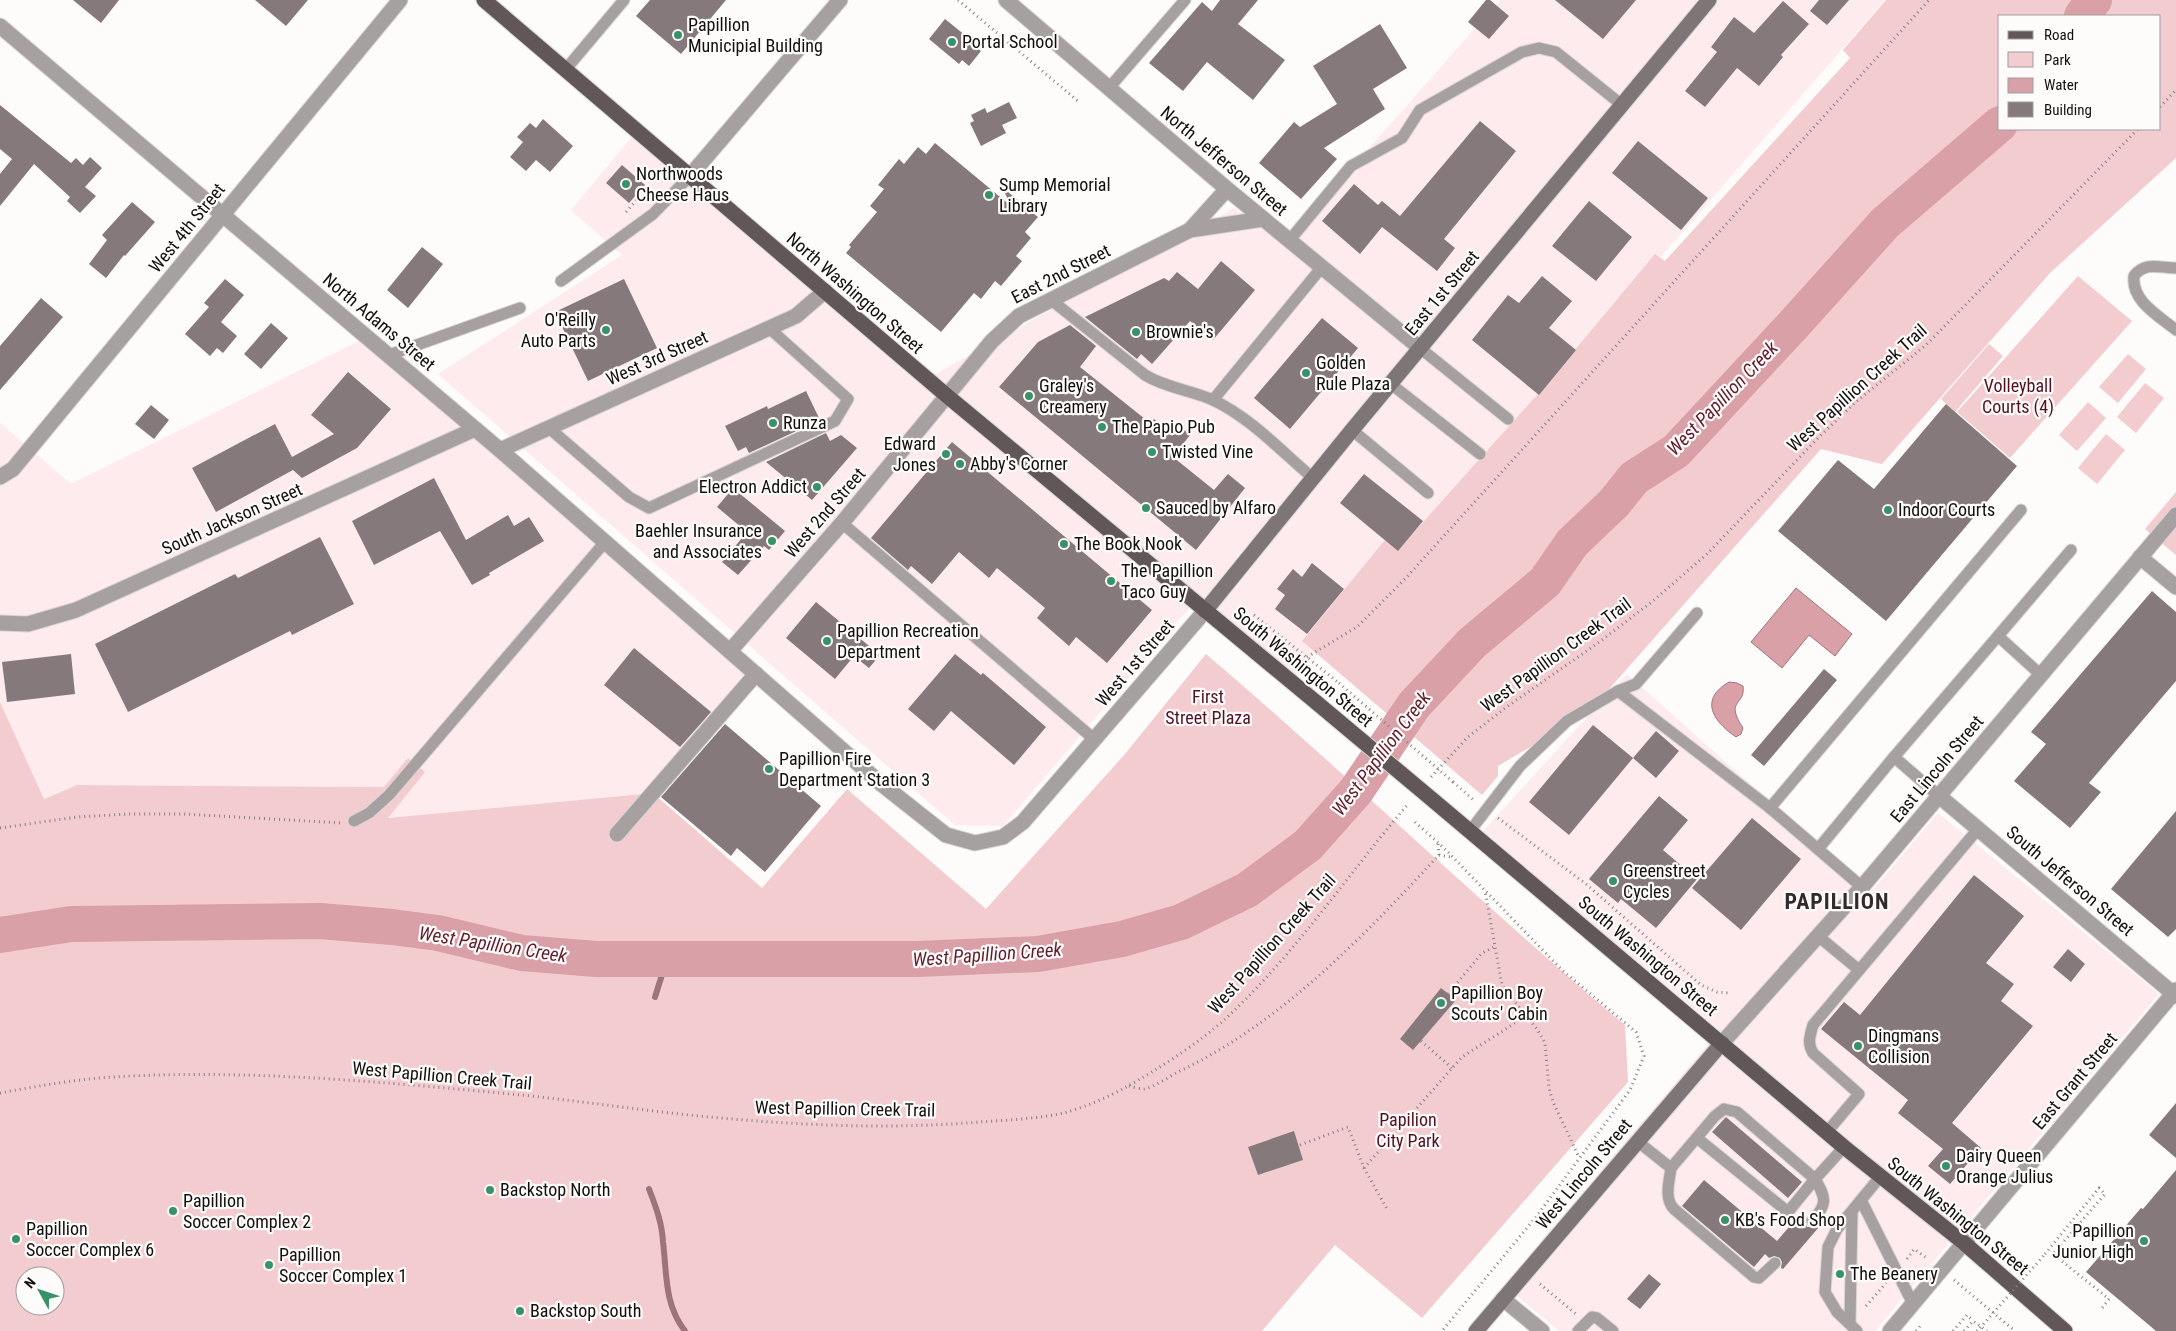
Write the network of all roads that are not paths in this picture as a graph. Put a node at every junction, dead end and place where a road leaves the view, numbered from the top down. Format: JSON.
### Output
{"nodes":[{"id":1,"x":400,"y":0,"type":"edge"},
{"id":2,"x":484,"y":0,"type":"edge"},
{"id":3,"x":624,"y":0,"type":"edge"},
{"id":4,"x":840,"y":0,"type":"edge"},
{"id":5,"x":1006,"y":0,"type":"edge"},
{"id":6,"x":1186,"y":0,"type":"edge"},
{"id":7,"x":1709,"y":0,"type":"edge"},
{"id":8,"x":0,"y":26,"type":"edge"},
{"id":9,"x":566,"y":69,"type":"junction"},
{"id":10,"x":1109,"y":88,"type":"junction"},
{"id":11,"x":1622,"y":104,"type":"junction"},
{"id":12,"x":690,"y":176,"type":"junction"},
{"id":13,"x":1227,"y":189,"type":"junction"},
{"id":14,"x":222,"y":215,"type":"junction"},
{"id":15,"x":1263,"y":219,"type":"junction"},
{"id":16,"x":1190,"y":230,"type":"junction"},
{"id":17,"x":1290,"y":241,"type":"junction"},
{"id":18,"x":1322,"y":267,"type":"junction"},
{"id":19,"x":2176,"y":268,"type":"edge"},
{"id":20,"x":561,"y":281,"type":"dead end"},
{"id":21,"x":825,"y":291,"type":"junction"},
{"id":22,"x":1050,"y":299,"type":"junction"},
{"id":23,"x":520,"y":308,"type":"dead end"},
{"id":24,"x":769,"y":328,"type":"junction"},
{"id":25,"x":2176,"y":330,"type":"edge"},
{"id":26,"x":1420,"y":348,"type":"junction"},
{"id":27,"x":389,"y":355,"type":"junction"},
{"id":28,"x":1391,"y":384,"type":"junction"},
{"id":29,"x":946,"y":396,"type":"junction"},
{"id":30,"x":1213,"y":400,"type":"junction"},
{"id":31,"x":1508,"y":419,"type":"dead end"},
{"id":32,"x":549,"y":428,"type":"junction"},
{"id":33,"x":475,"y":429,"type":"junction"},
{"id":34,"x":1352,"y":430,"type":"junction"},
{"id":35,"x":500,"y":450,"type":"junction"},
{"id":36,"x":1480,"y":454,"type":"dead end"},
{"id":37,"x":0,"y":477,"type":"edge"},
{"id":38,"x":1313,"y":478,"type":"junction"},
{"id":39,"x":1428,"y":493,"type":"dead end"},
{"id":40,"x":2021,"y":510,"type":"dead end"},
{"id":41,"x":2176,"y":515,"type":"edge"},
{"id":42,"x":842,"y":523,"type":"junction"},
{"id":43,"x":605,"y":542,"type":"junction"},
{"id":44,"x":2072,"y":550,"type":"dead end"},
{"id":45,"x":2140,"y":557,"type":"junction"},
{"id":46,"x":2176,"y":587,"type":"edge"},
{"id":47,"x":1205,"y":611,"type":"junction"},
{"id":48,"x":1697,"y":614,"type":"dead end"},
{"id":49,"x":0,"y":623,"type":"edge"},
{"id":50,"x":1998,"y":636,"type":"junction"},
{"id":51,"x":730,"y":652,"type":"junction"},
{"id":52,"x":756,"y":674,"type":"junction"},
{"id":53,"x":2041,"y":675,"type":"junction"},
{"id":54,"x":1618,"y":691,"type":"junction"},
{"id":55,"x":1094,"y":739,"type":"junction"},
{"id":56,"x":1894,"y":757,"type":"junction"},
{"id":57,"x":1939,"y":796,"type":"junction"},
{"id":58,"x":1770,"y":808,"type":"junction"},
{"id":59,"x":354,"y":821,"type":"road end"},
{"id":60,"x":1978,"y":829,"type":"junction"},
{"id":61,"x":1470,"y":831,"type":"junction"},
{"id":62,"x":617,"y":834,"type":"dead end"},
{"id":63,"x":1818,"y":849,"type":"junction"},
{"id":64,"x":1862,"y":887,"type":"junction"},
{"id":65,"x":1818,"y":936,"type":"junction"},
{"id":66,"x":1859,"y":970,"type":"junction"},
{"id":67,"x":2175,"y":993,"type":"edge"},
{"id":68,"x":1722,"y":1043,"type":"junction"},
{"id":69,"x":1827,"y":1132,"type":"junction"},
{"id":70,"x":1697,"y":1138,"type":"junction"},
{"id":71,"x":1638,"y":1141,"type":"junction"},
{"id":72,"x":1844,"y":1147,"type":"junction"},
{"id":73,"x":1671,"y":1168,"type":"junction"},
{"id":74,"x":1880,"y":1177,"type":"junction"},
{"id":75,"x":1815,"y":1179,"type":"junction"},
{"id":76,"x":1861,"y":1200,"type":"junction"},
{"id":77,"x":1852,"y":1212,"type":"junction"},
{"id":78,"x":1812,"y":1221,"type":"dead end"},
{"id":79,"x":1964,"y":1243,"type":"junction"},
{"id":80,"x":1775,"y":1263,"type":"dead end"},
{"id":81,"x":1503,"y":1299,"type":"junction"},
{"id":82,"x":1912,"y":1304,"type":"junction"},
{"id":83,"x":1582,"y":1327,"type":"edge"},
{"id":84,"x":1853,"y":1327,"type":"edge"},
{"id":85,"x":1476,"y":1331,"type":"edge"},
{"id":86,"x":1542,"y":1331,"type":"edge"},
{"id":87,"x":1613,"y":1331,"type":"edge"},
{"id":88,"x":1890,"y":1331,"type":"edge"},
{"id":89,"x":2066,"y":1331,"type":"edge"}],
"edges":[{"from":1,"to":14,"type":"street","name":"West 4th Street"},
{"from":2,"to":9,"type":"main road","name":"North Washington Street"},
{"from":3,"to":9,"type":"lane"},
{"from":4,"to":12,"type":"street"},
{"from":5,"to":10,"type":"street","name":"North Jefferson Street"},
{"from":6,"to":10,"type":"lane"},
{"from":7,"to":11,"type":"main road","name":"East 1st Street"},
{"from":8,"to":14,"type":"street","name":"North Adams Street"},
{"from":9,"to":12,"type":"main road","name":"North Washington Street"},
{"from":10,"to":13,"type":"street","name":"North Jefferson Street"},
{"from":11,"to":17,"type":"lane"},
{"from":11,"to":26,"type":"main road","name":"East 1st Street"},
{"from":12,"to":20,"type":"lane"},
{"from":12,"to":21,"type":"main road","name":"North Washington Street"},
{"from":13,"to":15,"type":"street","name":"North Jefferson Street"},
{"from":13,"to":16,"type":"street"},
{"from":14,"to":27,"type":"street","name":"North Adams Street"},
{"from":14,"to":37,"type":"street","name":"West 4th Street"},
{"from":15,"to":16,"type":"street"},
{"from":15,"to":17,"type":"street","name":"North Jefferson Street"},
{"from":16,"to":22,"type":"street","name":"East 2nd Street"},
{"from":17,"to":18,"type":"street","name":"North Jefferson Street"},
{"from":18,"to":26,"type":"street","name":"North Jefferson Street"},
{"from":18,"to":30,"type":"lane"},
{"from":19,"to":25,"type":"lane"},
{"from":21,"to":24,"type":"street","name":"West 3rd Street"},
{"from":21,"to":29,"type":"main road","name":"North Washington Street"},
{"from":22,"to":29,"type":"street","name":"East 2nd Street"},
{"from":22,"to":30,"type":"lane"},
{"from":23,"to":27,"type":"lane"},
{"from":24,"to":32,"type":"street","name":"West 3rd Street"},
{"from":24,"to":32,"type":"lane"},
{"from":26,"to":28,"type":"main road","name":"East 1st Street"},
{"from":26,"to":31,"type":"lane"},
{"from":27,"to":33,"type":"street","name":"North Adams Street"},
{"from":28,"to":34,"type":"main road","name":"East 1st Street"},
{"from":28,"to":36,"type":"lane"},
{"from":29,"to":42,"type":"street","name":"West 2nd Street"},
{"from":29,"to":47,"type":"main road","name":"North Washington Street"},
{"from":30,"to":38,"type":"lane"},
{"from":32,"to":35,"type":"street","name":"West 3rd Street"},
{"from":33,"to":35,"type":"street","name":"North Adams Street"},
{"from":33,"to":49,"type":"street","name":"South Jackson Street"},
{"from":34,"to":38,"type":"main road","name":"East 1st Street"},
{"from":34,"to":39,"type":"lane"},
{"from":35,"to":43,"type":"street","name":"North Adams Street"},
{"from":38,"to":47,"type":"main road","name":"East 1st Street"},
{"from":40,"to":58,"type":"lane"},
{"from":41,"to":45,"type":"street","name":"East Lincoln Street"},
{"from":42,"to":51,"type":"street","name":"West 2nd Street"},
{"from":42,"to":55,"type":"lane"},
{"from":43,"to":51,"type":"street","name":"North Adams Street"},
{"from":43,"to":59,"type":"lane"},
{"from":44,"to":50,"type":"lane"},
{"from":45,"to":46,"type":"street"},
{"from":45,"to":53,"type":"street","name":"East Lincoln Street"},
{"from":47,"to":55,"type":"street","name":"West 1st Street"},
{"from":47,"to":61,"type":"main road","name":"South Washington Street","bridge":true},
{"from":48,"to":54,"type":"lane"},
{"from":50,"to":53,"type":"lane"},
{"from":50,"to":56,"type":"lane"},
{"from":51,"to":52,"type":"street","name":"North Adams Street"},
{"from":52,"to":55,"type":"street"},
{"from":52,"to":62,"type":"street"},
{"from":53,"to":57,"type":"street","name":"East Lincoln Street"},
{"from":54,"to":58,"type":"lane"},
{"from":54,"to":61,"type":"lane"},
{"from":56,"to":57,"type":"lane"},
{"from":56,"to":63,"type":"lane"},
{"from":57,"to":60,"type":"street","name":"South Jefferson Street"},
{"from":57,"to":64,"type":"street","name":"East Lincoln Street"},
{"from":58,"to":63,"type":"lane"},
{"from":60,"to":66,"type":"lane"},
{"from":60,"to":67,"type":"street","name":"South Jefferson Street"},
{"from":61,"to":68,"type":"main road","name":"South Washington Street"},
{"from":63,"to":64,"type":"lane"},
{"from":64,"to":65,"type":"street","name":"East Lincoln Street"},
{"from":65,"to":66,"type":"lane"},
{"from":65,"to":68,"type":"street","name":"East Lincoln Street"},
{"from":66,"to":69,"type":"lane"},
{"from":67,"to":79,"type":"street","name":"East Grant Street"},
{"from":68,"to":69,"type":"main road","name":"South Washington Street"},
{"from":68,"to":71,"type":"main road","name":"West Lincoln Street"},
{"from":69,"to":72,"type":"main road","name":"South Washington Street"},
{"from":70,"to":73,"type":"lane"},
{"from":70,"to":75,"type":"lane"},
{"from":70,"to":75,"type":"lane"},
{"from":71,"to":73,"type":"lane"},
{"from":71,"to":81,"type":"main road","name":"West Lincoln Street"},
{"from":72,"to":74,"type":"main road","name":"South Washington Street"},
{"from":72,"to":75,"type":"lane"},
{"from":73,"to":80,"type":"lane"},
{"from":74,"to":76,"type":"lane"},
{"from":74,"to":79,"type":"main road","name":"South Washington Street"},
{"from":75,"to":78,"type":"lane"},
{"from":76,"to":77,"type":"lane"},
{"from":76,"to":82,"type":"lane"},
{"from":77,"to":84,"type":"lane"},
{"from":77,"to":84,"type":"lane"},
{"from":79,"to":82,"type":"street","name":"East Grant Street"},
{"from":79,"to":89,"type":"main road","name":"South Washington Street"},
{"from":81,"to":85,"type":"main road","name":"West Lincoln Street"},
{"from":81,"to":86,"type":"street"},
{"from":82,"to":88,"type":"street","name":"East Grant Street"},
{"from":83,"to":87,"type":"lane"}]}
